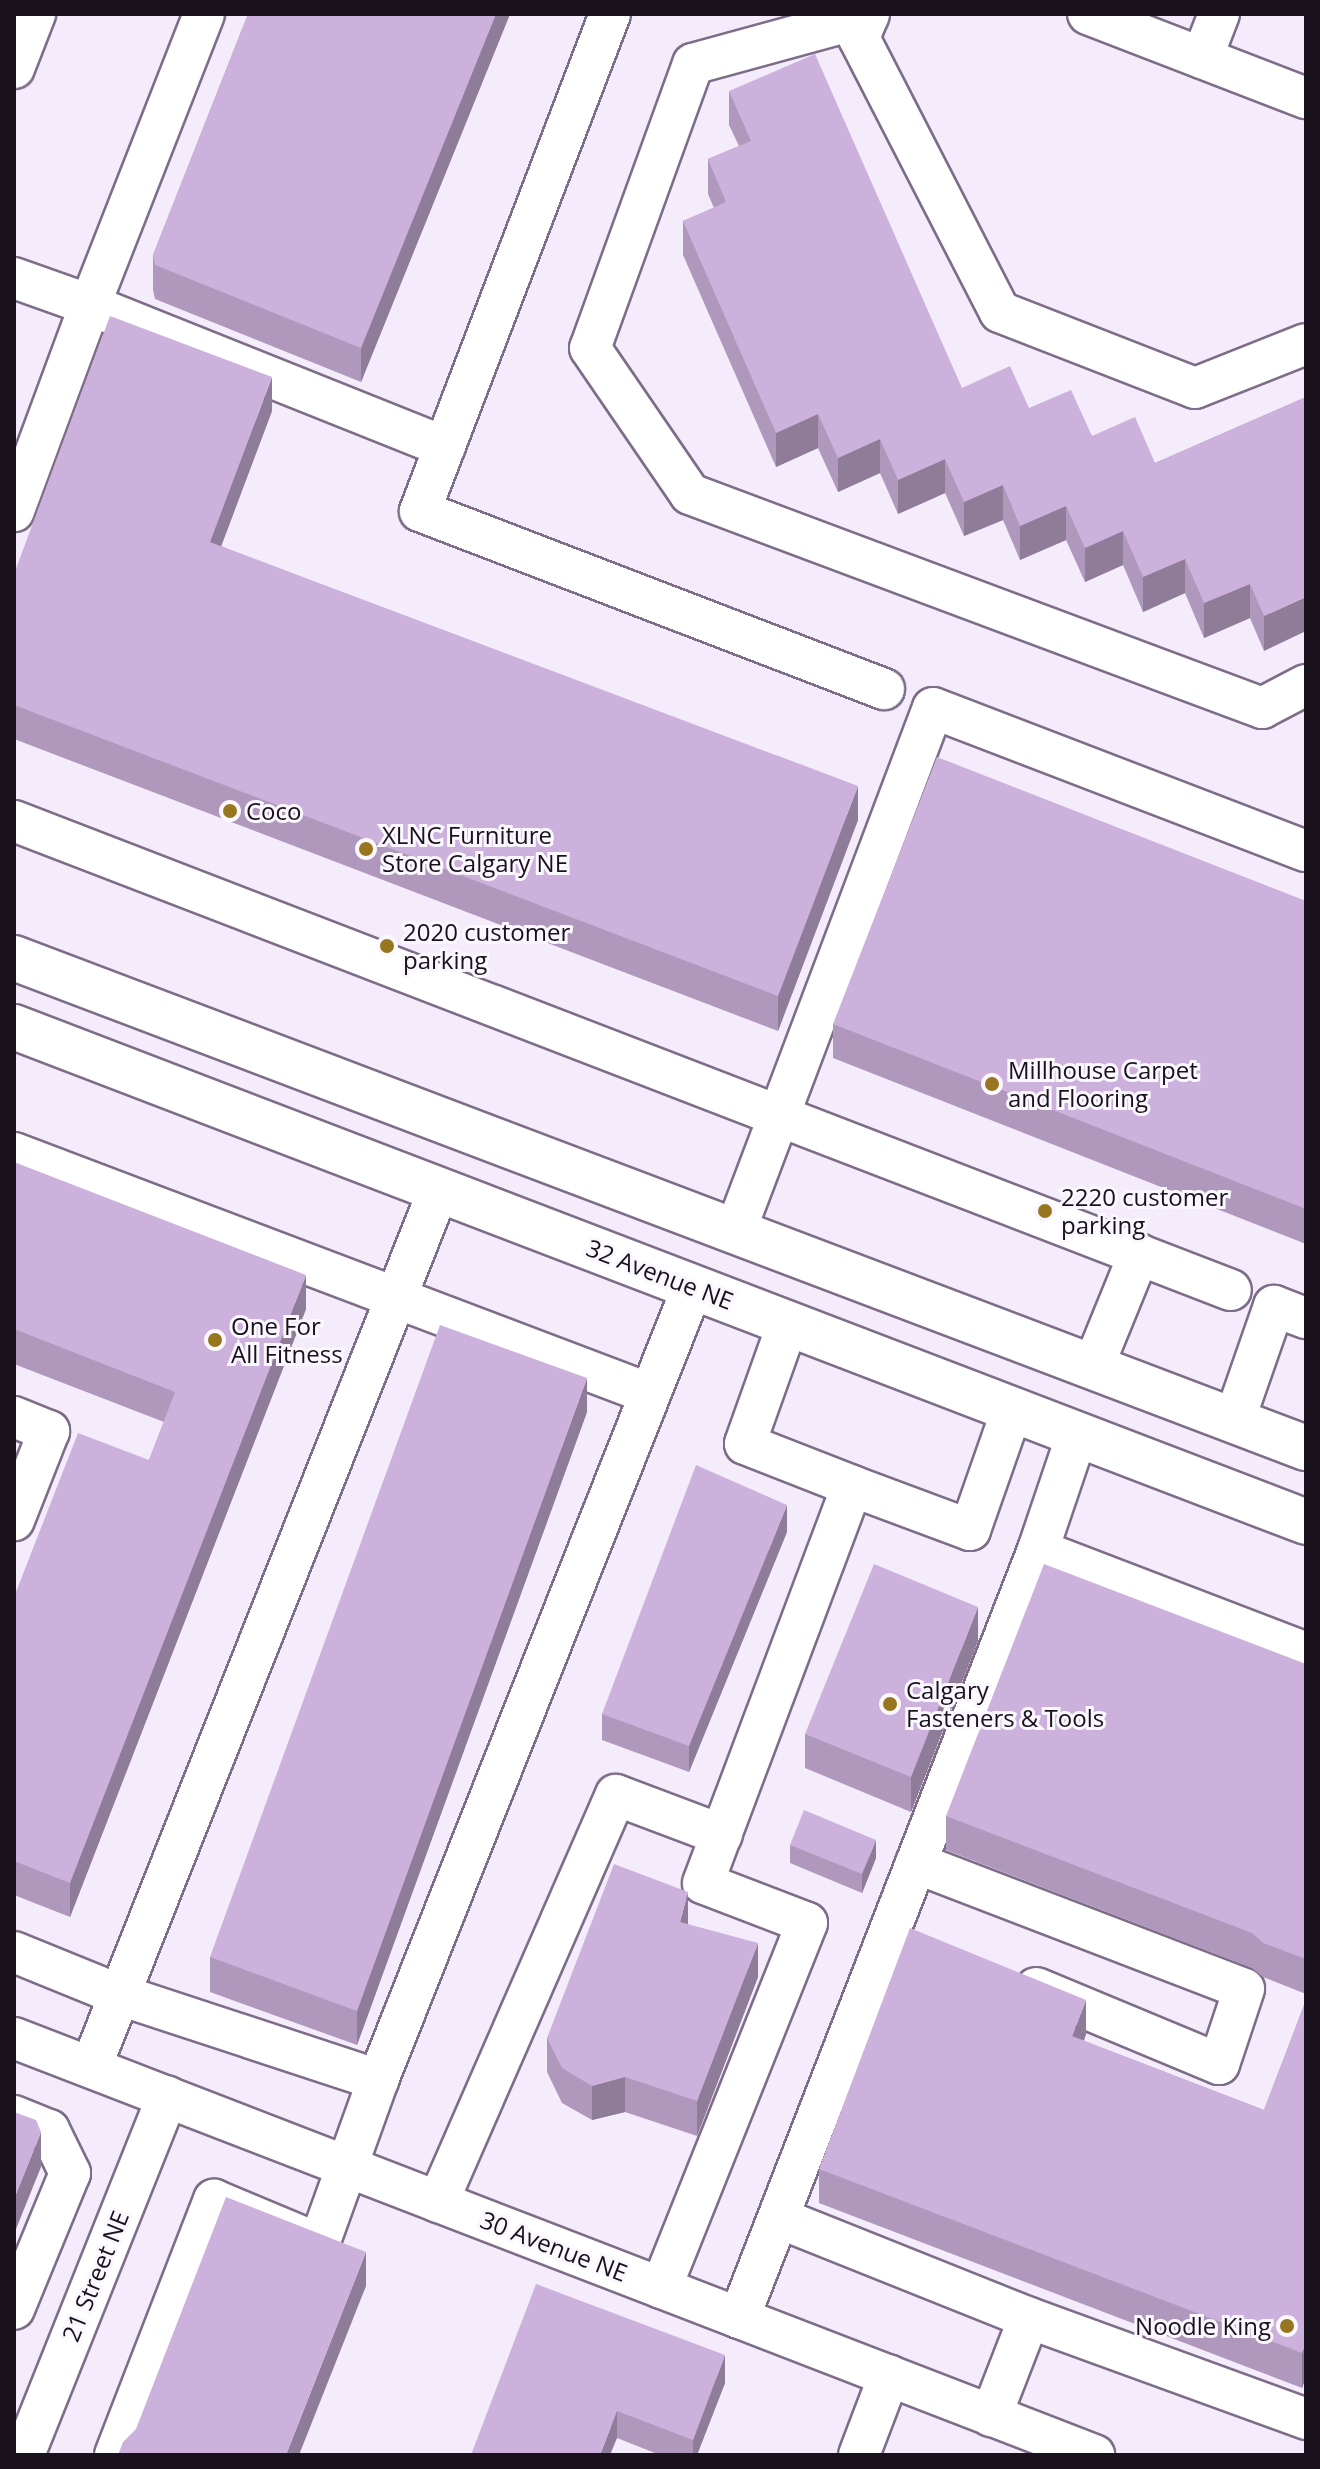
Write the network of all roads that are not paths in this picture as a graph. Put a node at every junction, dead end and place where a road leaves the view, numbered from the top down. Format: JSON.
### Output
{"nodes":[{"id":1,"x":35,"y":14,"type":"edge"},
{"id":2,"x":204,"y":14,"type":"edge"},
{"id":3,"x":610,"y":14,"type":"edge"},
{"id":4,"x":1088,"y":14,"type":"edge"},
{"id":5,"x":1219,"y":14,"type":"edge"},
{"id":6,"x":869,"y":15,"type":"edge"},
{"id":7,"x":1202,"y":58,"type":"junction"},
{"id":8,"x":14,"y":68,"type":"edge"},
{"id":9,"x":1306,"y":98,"type":"edge"},
{"id":10,"x":14,"y":278,"type":"edge"},
{"id":11,"x":90,"y":305,"type":"junction"},
{"id":12,"x":1306,"y":344,"type":"edge"},
{"id":13,"x":445,"y":447,"type":"junction"},
{"id":14,"x":14,"y":511,"type":"edge"},
{"id":15,"x":1306,"y":685,"type":"edge"},
{"id":16,"x":884,"y":689,"type":"dead end"},
{"id":17,"x":14,"y":821,"type":"edge"},
{"id":18,"x":1306,"y":851,"type":"edge"},
{"id":19,"x":14,"y":958,"type":"edge"},
{"id":20,"x":14,"y":1027,"type":"edge"},
{"id":21,"x":780,"y":1116,"type":"junction"},
{"id":22,"x":14,"y":1153,"type":"edge"},
{"id":23,"x":439,"y":1189,"type":"junction"},
{"id":24,"x":735,"y":1232,"type":"junction"},
{"id":25,"x":1139,"y":1254,"type":"junction"},
{"id":26,"x":693,"y":1286,"type":"junction"},
{"id":27,"x":1231,"y":1290,"type":"dead end"},
{"id":28,"x":395,"y":1296,"type":"junction"},
{"id":29,"x":1306,"y":1318,"type":"edge"},
{"id":30,"x":788,"y":1323,"type":"junction"},
{"id":31,"x":1093,"y":1367,"type":"junction"},
{"id":32,"x":650,"y":1394,"type":"junction"},
{"id":33,"x":1012,"y":1410,"type":"junction"},
{"id":34,"x":14,"y":1417,"type":"edge"},
{"id":35,"x":1234,"y":1421,"type":"junction"},
{"id":36,"x":1077,"y":1435,"type":"junction"},
{"id":37,"x":1306,"y":1448,"type":"edge"},
{"id":38,"x":852,"y":1486,"type":"junction"},
{"id":39,"x":14,"y":1520,"type":"edge"},
{"id":40,"x":1306,"y":1522,"type":"edge"},
{"id":41,"x":1038,"y":1550,"type":"junction"},
{"id":42,"x":1306,"y":1653,"type":"edge"},
{"id":43,"x":722,"y":1835,"type":"junction"},
{"id":44,"x":916,"y":1863,"type":"junction"},
{"id":45,"x":14,"y":1952,"type":"edge"},
{"id":46,"x":1005,"y":1975,"type":"edge"},
{"id":47,"x":120,"y":1995,"type":"junction"},
{"id":48,"x":14,"y":2038,"type":"edge"},
{"id":49,"x":91,"y":2067,"type":"junction"},
{"id":50,"x":378,"y":2080,"type":"junction"},
{"id":51,"x":167,"y":2097,"type":"junction"},
{"id":52,"x":14,"y":2116,"type":"edge"},
{"id":53,"x":347,"y":2167,"type":"junction"},
{"id":54,"x":438,"y":2202,"type":"junction"},
{"id":55,"x":779,"y":2218,"type":"junction"},
{"id":56,"x":661,"y":2288,"type":"junction"},
{"id":57,"x":14,"y":2309,"type":"edge"},
{"id":58,"x":739,"y":2318,"type":"junction"},
{"id":59,"x":1029,"y":2318,"type":"junction"},
{"id":60,"x":889,"y":2376,"type":"junction"},
{"id":61,"x":991,"y":2416,"type":"junction"},
{"id":62,"x":1306,"y":2419,"type":"edge"},
{"id":63,"x":24,"y":2435,"type":"edge"},
{"id":64,"x":1044,"y":2446,"type":"edge"},
{"id":65,"x":115,"y":2455,"type":"edge"},
{"id":66,"x":859,"y":2455,"type":"edge"},
{"id":67,"x":1094,"y":2455,"type":"edge"}],
"edges":[{"from":1,"to":8,"type":"street"},
{"from":2,"to":11,"type":"street"},
{"from":3,"to":13,"type":"street"},
{"from":4,"to":7,"type":"street"},
{"from":5,"to":7,"type":"street"},
{"from":6,"to":12,"type":"street"},
{"from":6,"to":15,"type":"street"},
{"from":7,"to":9,"type":"street"},
{"from":10,"to":11,"type":"street"},
{"from":11,"to":13,"type":"street"},
{"from":11,"to":14,"type":"street"},
{"from":13,"to":16,"type":"street"},
{"from":17,"to":21,"type":"street"},
{"from":18,"to":21,"type":"street"},
{"from":19,"to":24,"type":"main road"},
{"from":20,"to":23,"type":"main road","name":"32 Avenue NE"},
{"from":21,"to":24,"type":"street"},
{"from":21,"to":25,"type":"street"},
{"from":22,"to":28,"type":"street"},
{"from":23,"to":26,"type":"main road","name":"32 Avenue NE"},
{"from":23,"to":28,"type":"street"},
{"from":24,"to":31,"type":"main road"},
{"from":25,"to":27,"type":"street"},
{"from":25,"to":31,"type":"street"},
{"from":26,"to":30,"type":"main road","name":"32 Avenue NE"},
{"from":26,"to":32,"type":"street"},
{"from":28,"to":32,"type":"street"},
{"from":28,"to":47,"type":"street"},
{"from":29,"to":35,"type":"street"},
{"from":30,"to":33,"type":"main road","name":"32 Avenue NE"},
{"from":30,"to":38,"type":"street"},
{"from":31,"to":35,"type":"main road"},
{"from":32,"to":50,"type":"street"},
{"from":33,"to":36,"type":"main road","name":"32 Avenue NE"},
{"from":33,"to":38,"type":"street"},
{"from":34,"to":39,"type":"street"},
{"from":35,"to":37,"type":"main road"},
{"from":36,"to":40,"type":"main road","name":"32 Avenue NE"},
{"from":36,"to":41,"type":"street"},
{"from":38,"to":43,"type":"street"},
{"from":41,"to":42,"type":"street"},
{"from":41,"to":44,"type":"street"},
{"from":43,"to":54,"type":"street"},
{"from":43,"to":56,"type":"street"},
{"from":44,"to":46,"type":"street"},
{"from":44,"to":55,"type":"street"},
{"from":45,"to":47,"type":"street"},
{"from":47,"to":49,"type":"street"},
{"from":47,"to":50,"type":"street"},
{"from":48,"to":49,"type":"street","name":"30 Avenue NE"},
{"from":49,"to":51,"type":"street","name":"30 Avenue NE"},
{"from":50,"to":53,"type":"street"},
{"from":51,"to":53,"type":"street","name":"30 Avenue NE"},
{"from":51,"to":63,"type":"street","name":"21 Street NE"},
{"from":52,"to":57,"type":"street"},
{"from":53,"to":54,"type":"street","name":"30 Avenue NE"},
{"from":53,"to":65,"type":"street"},
{"from":54,"to":56,"type":"street","name":"30 Avenue NE"},
{"from":55,"to":58,"type":"street"},
{"from":55,"to":59,"type":"street"},
{"from":56,"to":58,"type":"street","name":"30 Avenue NE"},
{"from":58,"to":60,"type":"street","name":"30 Avenue NE"},
{"from":59,"to":61,"type":"street"},
{"from":59,"to":62,"type":"street"},
{"from":60,"to":61,"type":"street","name":"30 Avenue NE"},
{"from":60,"to":66,"type":"street"},
{"from":61,"to":64,"type":"street","name":"30 Avenue NE"},
{"from":64,"to":67,"type":"street","name":"30 Avenue NE"}]}
